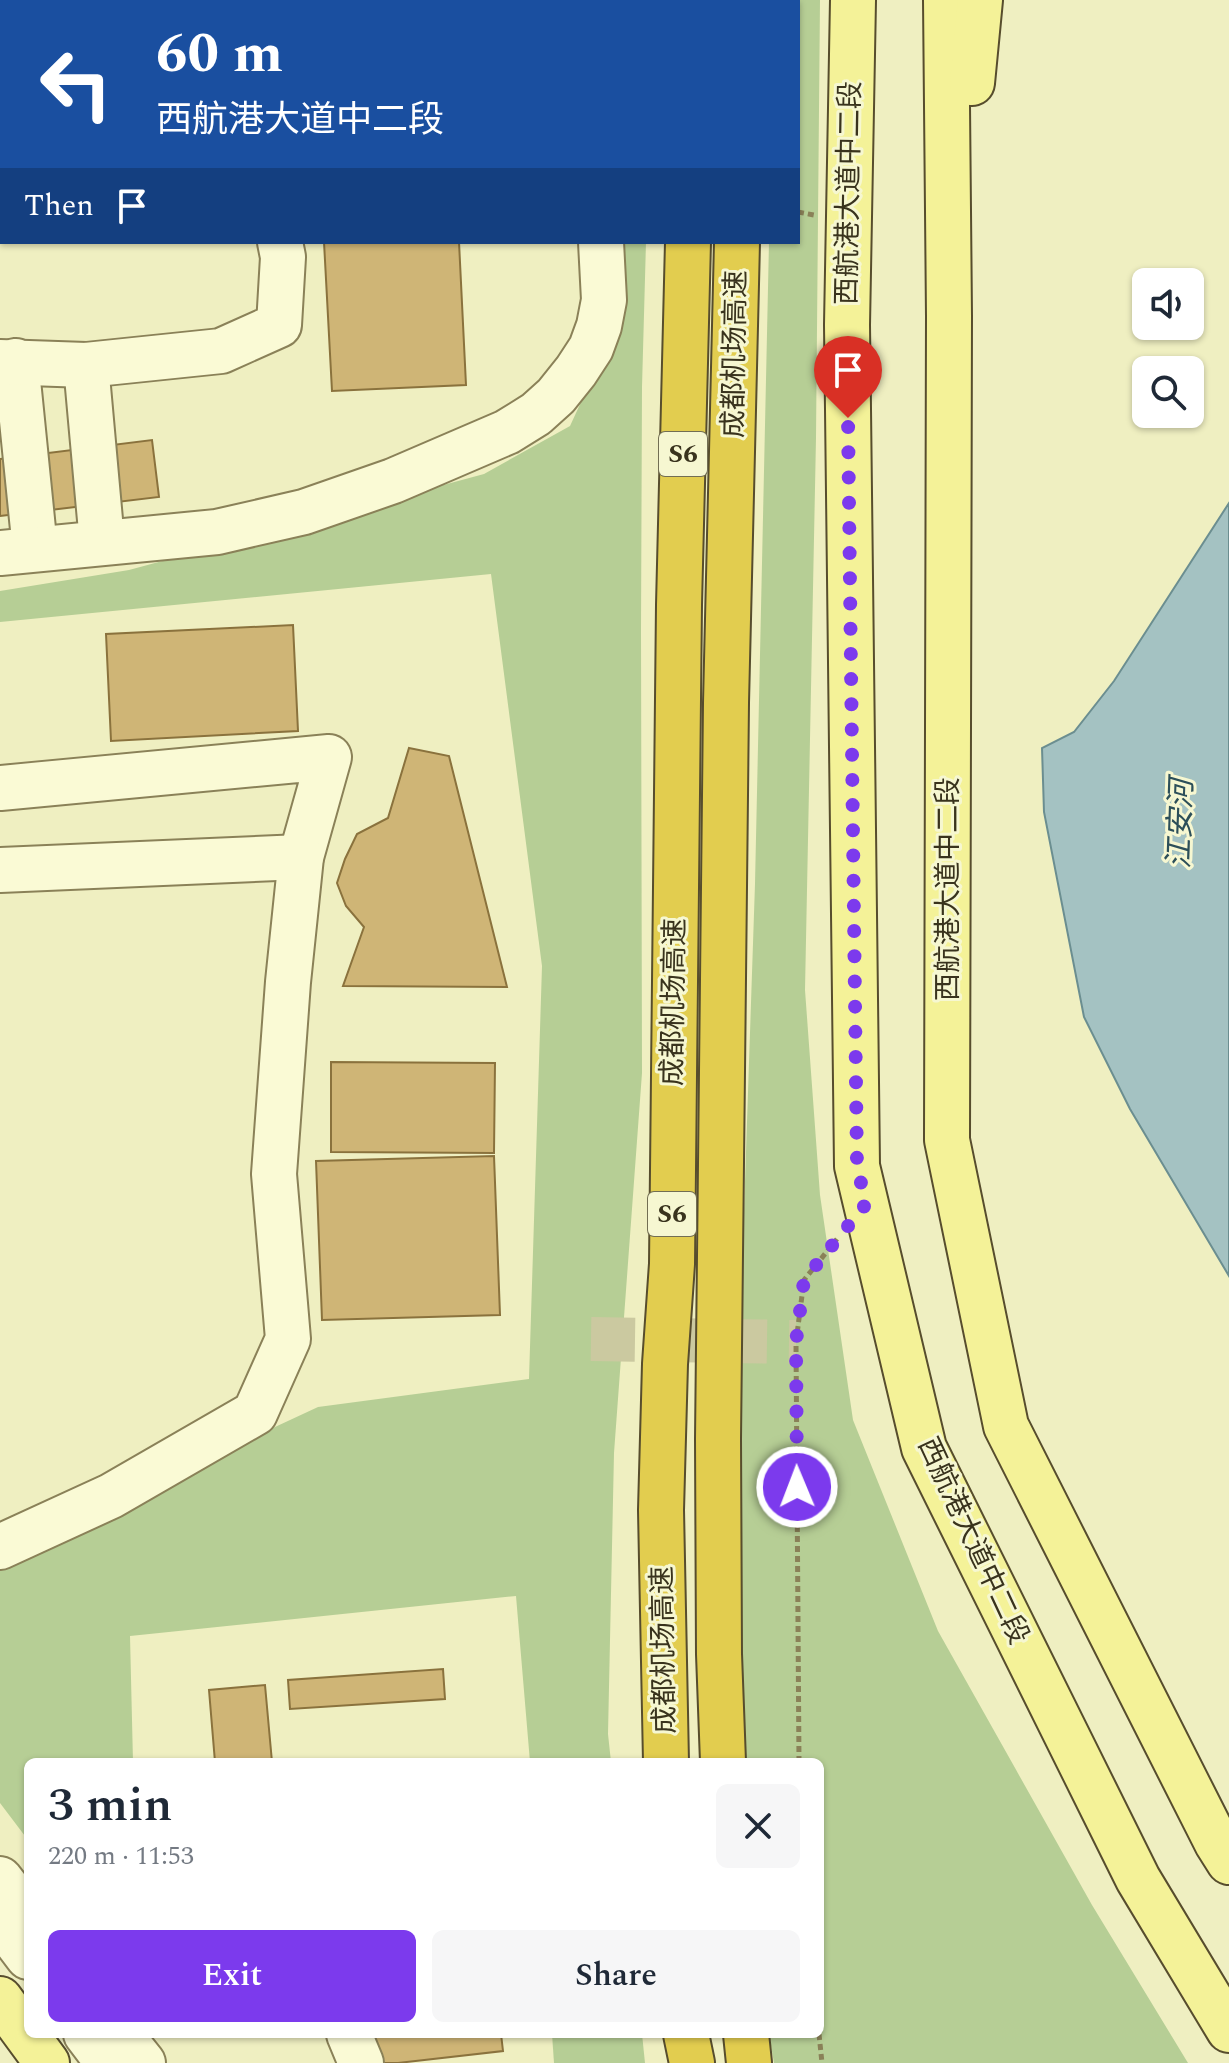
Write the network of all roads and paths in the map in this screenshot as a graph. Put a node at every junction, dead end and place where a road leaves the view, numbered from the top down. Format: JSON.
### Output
{"nodes":[{"id":1,"x":853,"y":0,"type":"edge"},
{"id":2,"x":946,"y":0,"type":"edge"},
{"id":3,"x":980,"y":0,"type":"edge"},
{"id":4,"x":280,"y":244,"type":"edge"},
{"id":5,"x":601,"y":244,"type":"edge"},
{"id":6,"x":688,"y":244,"type":"edge"},
{"id":7,"x":737,"y":244,"type":"edge"},
{"id":8,"x":949,"y":316,"type":"junction"},
{"id":9,"x":8,"y":362,"type":"edge"},
{"id":10,"x":86,"y":365,"type":"junction"},
{"id":11,"x":102,"y":542,"type":"junction"},
{"id":12,"x":17,"y":551,"type":"edge"},
{"id":13,"x":0,"y":788,"type":"edge"},
{"id":14,"x":301,"y":857,"type":"junction"},
{"id":15,"x":0,"y":870,"type":"edge"},
{"id":16,"x":866,"y":1204,"type":"junction"},
{"id":17,"x":0,"y":1547,"type":"edge"},
{"id":18,"x":666,"y":1758,"type":"edge"},
{"id":19,"x":723,"y":1758,"type":"edge"},
{"id":20,"x":799,"y":1758,"type":"edge"},
{"id":21,"x":1225,"y":1853,"type":"edge"},
{"id":22,"x":0,"y":1879,"type":"edge"},
{"id":23,"x":24,"y":1910,"type":"edge"},
{"id":24,"x":0,"y":1920,"type":"edge"},
{"id":25,"x":24,"y":1952,"type":"edge"},
{"id":26,"x":0,"y":1999,"type":"edge"},
{"id":27,"x":1229,"y":2030,"type":"edge"},
{"id":28,"x":24,"y":2032,"type":"edge"},
{"id":29,"x":29,"y":2038,"type":"edge"},
{"id":30,"x":89,"y":2038,"type":"edge"},
{"id":31,"x":123,"y":2038,"type":"edge"},
{"id":32,"x":351,"y":2038,"type":"edge"},
{"id":33,"x":671,"y":2038,"type":"edge"},
{"id":34,"x":687,"y":2038,"type":"edge"},
{"id":35,"x":746,"y":2038,"type":"edge"},
{"id":36,"x":819,"y":2038,"type":"edge"},
{"id":37,"x":47,"y":2063,"type":"edge"},
{"id":38,"x":108,"y":2063,"type":"edge"},
{"id":39,"x":143,"y":2063,"type":"edge"},
{"id":40,"x":361,"y":2063,"type":"edge"},
{"id":41,"x":672,"y":2063,"type":"edge"},
{"id":42,"x":692,"y":2063,"type":"edge"},
{"id":43,"x":749,"y":2063,"type":"edge"},
{"id":44,"x":822,"y":2063,"type":"edge"}],
"edges":[{"from":1,"to":16,"type":"main road","name":"西航港大道中二段"},
{"from":2,"to":8,"type":"main road","name":"西航港大道中二段"},
{"from":3,"to":8,"type":"main road"},
{"from":4,"to":10,"type":"street"},
{"from":5,"to":11,"type":"street"},
{"from":6,"to":18,"type":"highway","name":"成都机场高速","number":"S6"},
{"from":7,"to":19,"type":"highway","name":"成都机场高速","number":"S6"},
{"from":8,"to":21,"type":"main road","name":"西航港大道中二段"},
{"from":9,"to":10,"type":"street"},
{"from":9,"to":12,"type":"street"},
{"from":10,"to":11,"type":"street"},
{"from":11,"to":12,"type":"street"},
{"from":13,"to":14,"type":"street"},
{"from":14,"to":15,"type":"street"},
{"from":14,"to":17,"type":"street"},
{"from":16,"to":20,"type":"path"},
{"from":16,"to":27,"type":"main road","name":"西航港大道中二段"},
{"from":22,"to":23,"type":"street"},
{"from":24,"to":25,"type":"street"},
{"from":26,"to":28,"type":"main road"},
{"from":29,"to":37,"type":"main road"},
{"from":30,"to":38,"type":"street"},
{"from":31,"to":39,"type":"street"},
{"from":32,"to":40,"type":"street"},
{"from":33,"to":41,"type":"main road"},
{"from":34,"to":42,"type":"highway"},
{"from":35,"to":43,"type":"highway"},
{"from":36,"to":44,"type":"path"}]}
